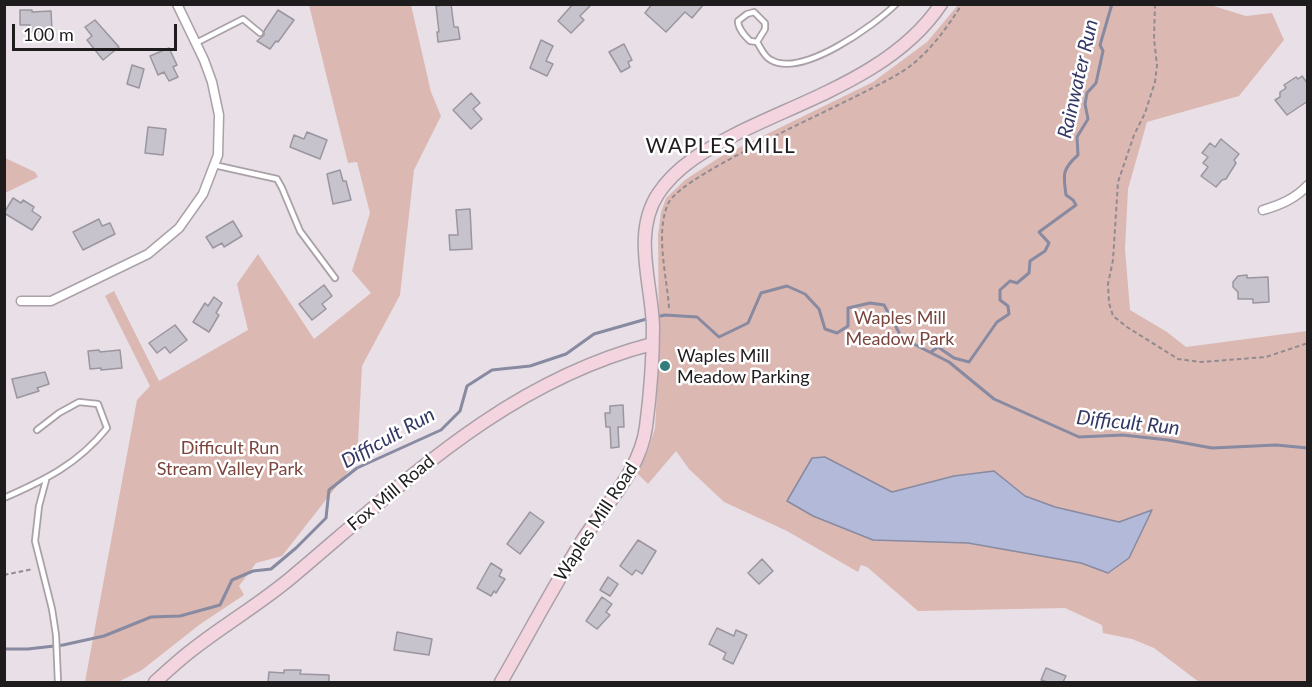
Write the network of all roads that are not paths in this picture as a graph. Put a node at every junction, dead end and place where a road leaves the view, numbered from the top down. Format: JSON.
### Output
{"nodes":[{"id":1,"x":177,"y":4,"type":"edge"},
{"id":2,"x":896,"y":4,"type":"edge"},
{"id":3,"x":940,"y":4,"type":"edge"},
{"id":4,"x":260,"y":33,"type":"dead end"},
{"id":5,"x":757,"y":42,"type":"junction"},
{"id":6,"x":196,"y":43,"type":"junction"},
{"id":7,"x":214,"y":165,"type":"junction"},
{"id":8,"x":1308,"y":185,"type":"edge"},
{"id":9,"x":1263,"y":210,"type":"dead end"},
{"id":10,"x":335,"y":278,"type":"dead end"},
{"id":11,"x":21,"y":301,"type":"dead end"},
{"id":12,"x":652,"y":344,"type":"junction"},
{"id":13,"x":37,"y":430,"type":"dead end"},
{"id":14,"x":46,"y":480,"type":"junction"},
{"id":15,"x":4,"y":498,"type":"edge"},
{"id":16,"x":58,"y":682,"type":"edge"},
{"id":17,"x":154,"y":682,"type":"edge"},
{"id":18,"x":501,"y":682,"type":"edge"}],
"edges":[{"from":1,"to":6,"type":"street"},
{"from":2,"to":5,"type":"lane"},
{"from":3,"to":12,"type":"main road","name":"Waples Mill Road"},
{"from":4,"to":6,"type":"lane"},
{"from":5,"to":5,"type":"lane"},
{"from":6,"to":7,"type":"street"},
{"from":7,"to":10,"type":"lane"},
{"from":7,"to":11,"type":"street"},
{"from":8,"to":9,"type":"street"},
{"from":12,"to":17,"type":"main road","name":"Fox Mill Road"},
{"from":12,"to":18,"type":"main road","name":"Waples Mill Road"},
{"from":13,"to":14,"type":"lane"},
{"from":14,"to":15,"type":"lane"},
{"from":14,"to":16,"type":"lane"}]}
